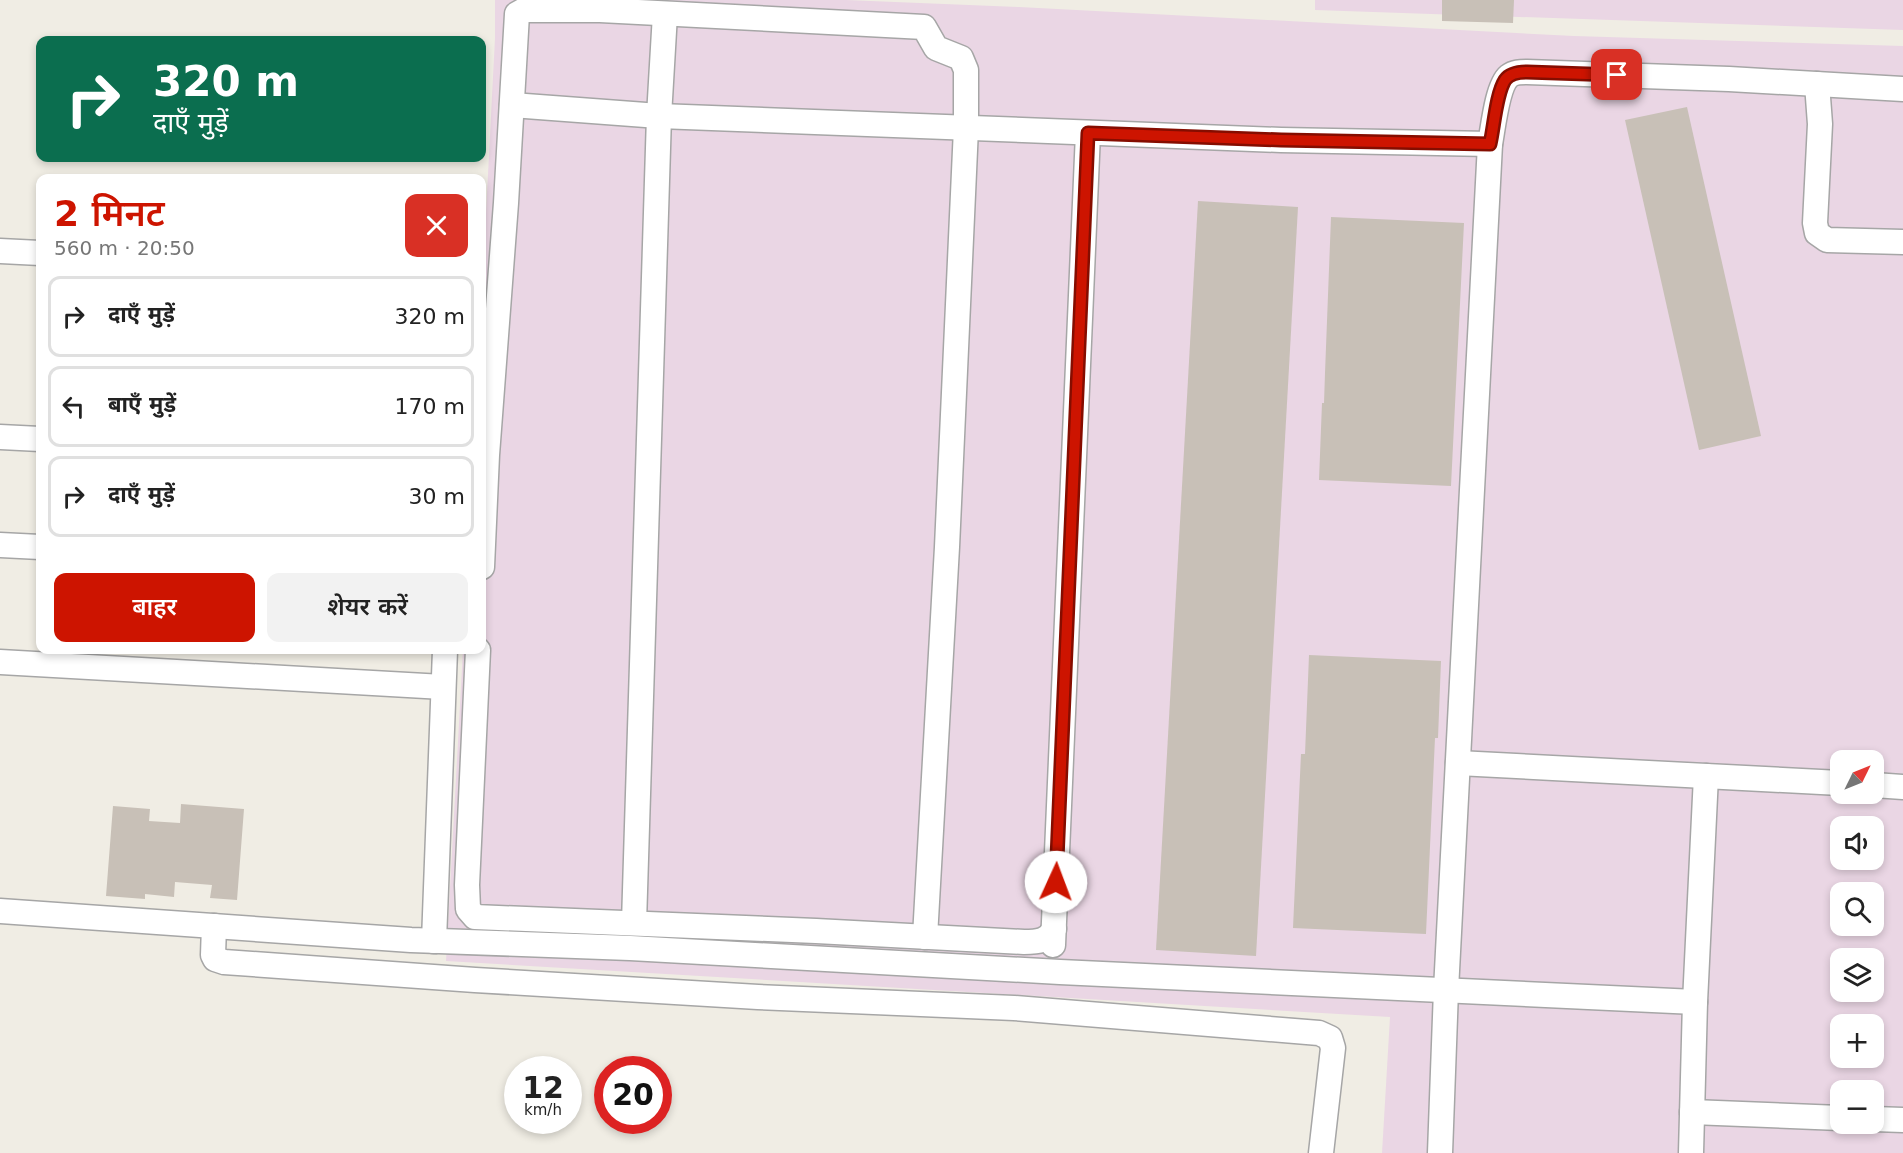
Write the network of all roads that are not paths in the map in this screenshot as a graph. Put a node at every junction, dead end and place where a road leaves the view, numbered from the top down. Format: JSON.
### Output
{"nodes":[{"id":1,"x":666,"y":14,"type":"junction"},
{"id":2,"x":1816,"y":84,"type":"junction"},
{"id":3,"x":1903,"y":89,"type":"edge"},
{"id":4,"x":512,"y":105,"type":"junction"},
{"id":5,"x":659,"y":116,"type":"junction"},
{"id":6,"x":966,"y":128,"type":"junction"},
{"id":7,"x":1088,"y":133,"type":"junction"},
{"id":8,"x":1490,"y":144,"type":"junction"},
{"id":9,"x":1903,"y":242,"type":"edge"},
{"id":10,"x":0,"y":251,"type":"edge"},
{"id":11,"x":36,"y":253,"type":"edge"},
{"id":12,"x":0,"y":437,"type":"edge"},
{"id":13,"x":36,"y":439,"type":"edge"},
{"id":14,"x":486,"y":477,"type":"edge"},
{"id":15,"x":0,"y":545,"type":"edge"},
{"id":16,"x":36,"y":547,"type":"edge"},
{"id":17,"x":445,"y":654,"type":"edge"},
{"id":18,"x":478,"y":654,"type":"edge"},
{"id":19,"x":0,"y":662,"type":"edge"},
{"id":20,"x":443,"y":687,"type":"junction"},
{"id":21,"x":1458,"y":763,"type":"junction"},
{"id":22,"x":1706,"y":776,"type":"junction"},
{"id":23,"x":1830,"y":782,"type":"edge"},
{"id":24,"x":1884,"y":786,"type":"edge"},
{"id":25,"x":1903,"y":787,"type":"edge"},
{"id":26,"x":0,"y":911,"type":"edge"},
{"id":27,"x":634,"y":923,"type":"junction"},
{"id":28,"x":214,"y":926,"type":"junction"},
{"id":29,"x":1054,"y":929,"type":"junction"},
{"id":30,"x":925,"y":937,"type":"junction"},
{"id":31,"x":434,"y":941,"type":"junction"},
{"id":32,"x":1051,"y":971,"type":"junction"},
{"id":33,"x":1446,"y":990,"type":"junction"},
{"id":34,"x":1695,"y":1002,"type":"junction"},
{"id":35,"x":1692,"y":1112,"type":"junction"},
{"id":36,"x":1830,"y":1118,"type":"edge"},
{"id":37,"x":1884,"y":1119,"type":"edge"},
{"id":38,"x":1903,"y":1120,"type":"edge"},
{"id":39,"x":1321,"y":1153,"type":"edge"},
{"id":40,"x":1440,"y":1153,"type":"edge"},
{"id":41,"x":1690,"y":1153,"type":"edge"}],
"edges":[{"from":1,"to":4,"type":"lane"},
{"from":1,"to":5,"type":"lane"},
{"from":1,"to":6,"type":"lane"},
{"from":2,"to":3,"type":"lane"},
{"from":2,"to":8,"type":"lane"},
{"from":2,"to":9,"type":"lane"},
{"from":4,"to":5,"type":"lane"},
{"from":4,"to":14,"type":"lane"},
{"from":5,"to":6,"type":"lane"},
{"from":5,"to":27,"type":"lane"},
{"from":6,"to":7,"type":"lane"},
{"from":6,"to":30,"type":"lane"},
{"from":7,"to":8,"type":"lane"},
{"from":7,"to":29,"type":"lane"},
{"from":8,"to":21,"type":"lane"},
{"from":10,"to":11,"type":"lane"},
{"from":12,"to":13,"type":"lane"},
{"from":15,"to":16,"type":"lane"},
{"from":17,"to":20,"type":"lane"},
{"from":18,"to":27,"type":"lane"},
{"from":19,"to":20,"type":"lane"},
{"from":20,"to":31,"type":"lane"},
{"from":21,"to":22,"type":"lane"},
{"from":21,"to":33,"type":"lane"},
{"from":22,"to":23,"type":"lane"},
{"from":22,"to":34,"type":"lane"},
{"from":24,"to":25,"type":"lane"},
{"from":26,"to":28,"type":"lane"},
{"from":27,"to":30,"type":"lane"},
{"from":28,"to":31,"type":"lane"},
{"from":28,"to":39,"type":"lane"},
{"from":29,"to":30,"type":"lane"},
{"from":29,"to":32,"type":"lane"},
{"from":31,"to":32,"type":"lane"},
{"from":32,"to":33,"type":"lane"},
{"from":33,"to":34,"type":"lane"},
{"from":33,"to":40,"type":"lane"},
{"from":34,"to":35,"type":"lane"},
{"from":35,"to":36,"type":"lane"},
{"from":35,"to":41,"type":"lane"},
{"from":37,"to":38,"type":"lane"}]}
